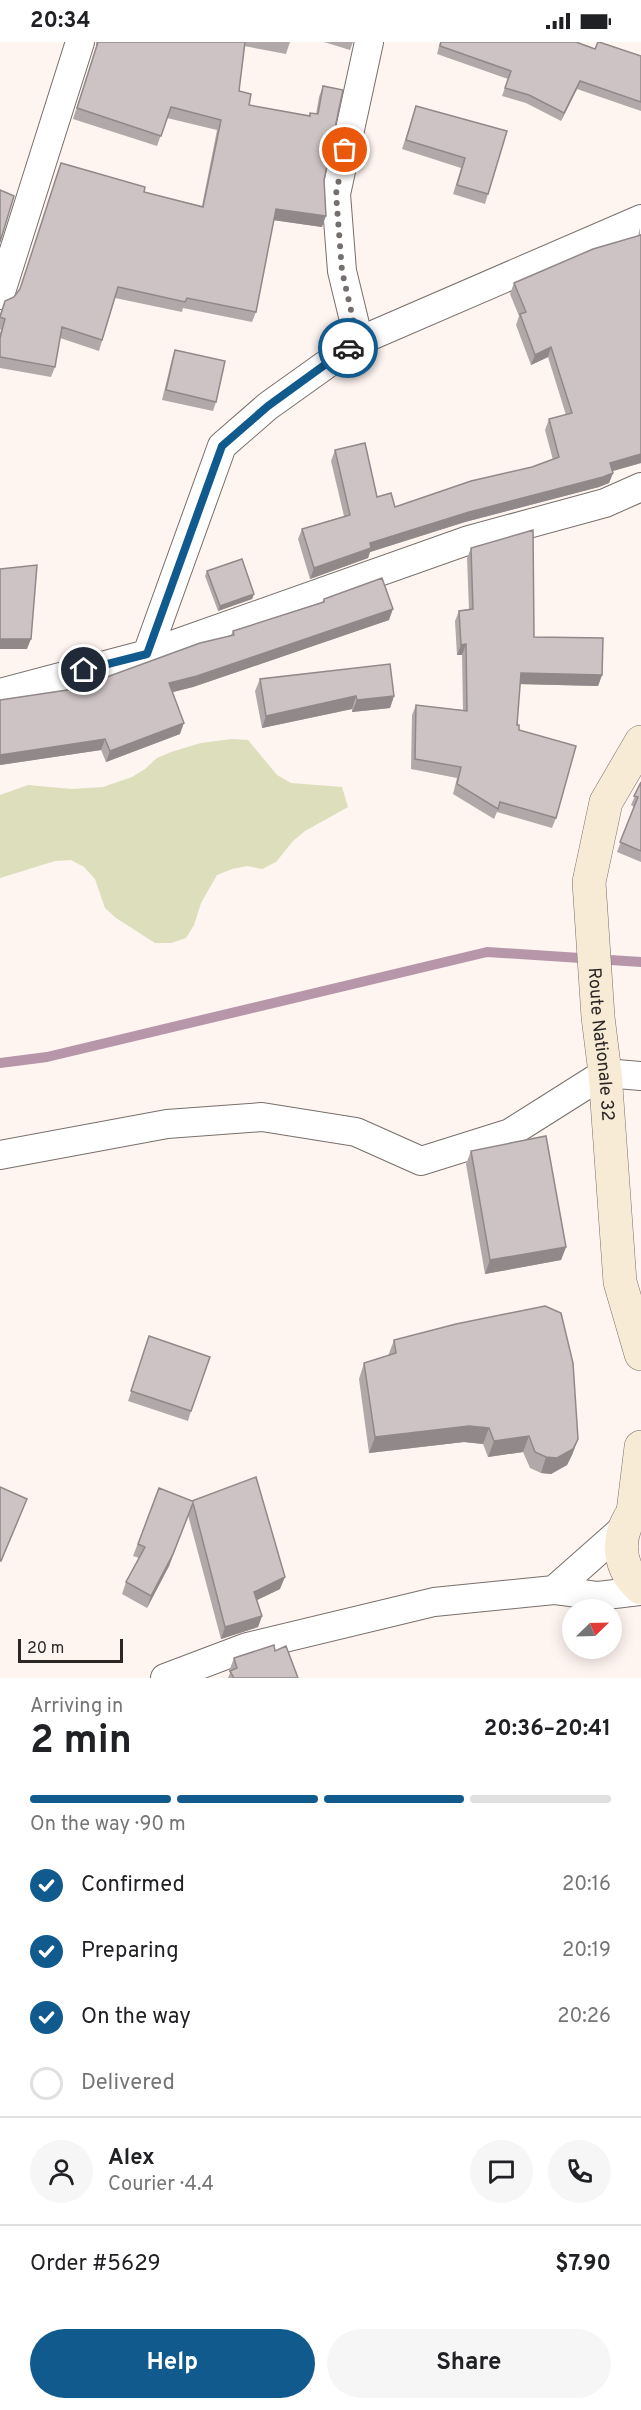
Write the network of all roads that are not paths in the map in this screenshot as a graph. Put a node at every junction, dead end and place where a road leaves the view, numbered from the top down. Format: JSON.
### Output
{"nodes":[{"id":1,"x":80,"y":42,"type":"edge"},
{"id":2,"x":369,"y":42,"type":"edge"},
{"id":3,"x":641,"y":219,"type":"edge"},
{"id":4,"x":0,"y":295,"type":"edge"},
{"id":5,"x":358,"y":341,"type":"junction"},
{"id":6,"x":641,"y":487,"type":"edge"},
{"id":7,"x":147,"y":654,"type":"junction"},
{"id":8,"x":0,"y":693,"type":"edge"},
{"id":9,"x":641,"y":742,"type":"edge"},
{"id":10,"x":605,"y":1073,"type":"junction"},
{"id":11,"x":641,"y":1076,"type":"edge"},
{"id":12,"x":0,"y":1155,"type":"edge"},
{"id":13,"x":641,"y":1354,"type":"edge"},
{"id":14,"x":641,"y":1447,"type":"edge"},
{"id":15,"x":632,"y":1514,"type":"edge"},
{"id":16,"x":554,"y":1590,"type":"junction"},
{"id":17,"x":641,"y":1590,"type":"edge"},
{"id":18,"x":165,"y":1678,"type":"edge"}],
"edges":[{"from":1,"to":4,"type":"street"},
{"from":2,"to":5,"type":"street"},
{"from":3,"to":5,"type":"street"},
{"from":5,"to":7,"type":"street"},
{"from":6,"to":7,"type":"street"},
{"from":7,"to":8,"type":"street"},
{"from":9,"to":10,"type":"street","name":"Route Nationale 32"},
{"from":10,"to":11,"type":"street"},
{"from":10,"to":12,"type":"street"},
{"from":10,"to":13,"type":"street","name":"Route Nationale 32"},
{"from":14,"to":15,"type":"street"},
{"from":15,"to":16,"type":"street"},
{"from":15,"to":17,"type":"street"},
{"from":16,"to":17,"type":"street"},
{"from":16,"to":18,"type":"street"}]}
